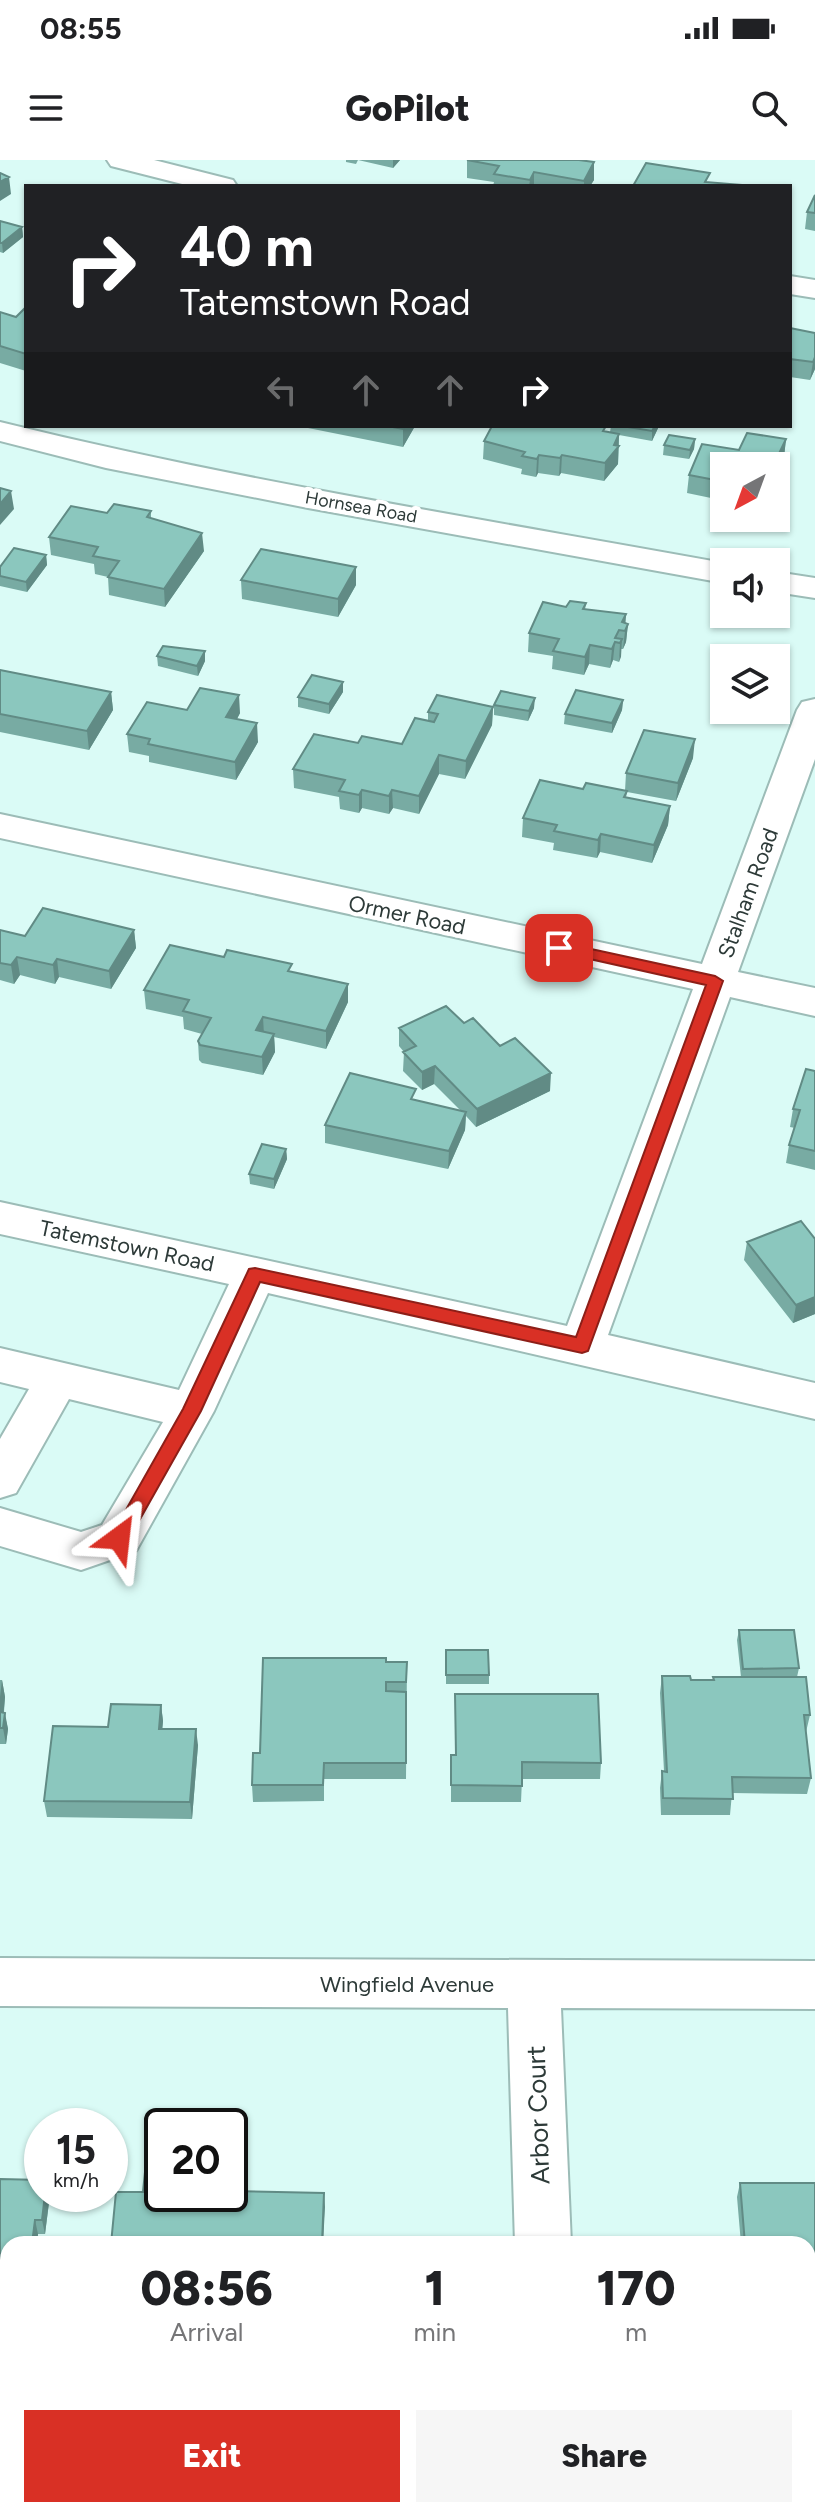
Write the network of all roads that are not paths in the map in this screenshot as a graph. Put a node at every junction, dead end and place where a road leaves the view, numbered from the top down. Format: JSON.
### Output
{"nodes":[{"id":1,"x":121,"y":160,"type":"edge"},
{"id":2,"x":215,"y":184,"type":"edge"},
{"id":3,"x":792,"y":285,"type":"edge"},
{"id":4,"x":815,"y":289,"type":"edge"},
{"id":5,"x":0,"y":431,"type":"edge"},
{"id":6,"x":710,"y":570,"type":"edge"},
{"id":7,"x":790,"y":584,"type":"edge"},
{"id":8,"x":815,"y":588,"type":"edge"},
{"id":9,"x":815,"y":710,"type":"edge"},
{"id":10,"x":0,"y":826,"type":"edge"},
{"id":11,"x":715,"y":981,"type":"junction"},
{"id":12,"x":815,"y":1002,"type":"edge"},
{"id":13,"x":0,"y":1218,"type":"edge"},
{"id":14,"x":255,"y":1274,"type":"junction"},
{"id":15,"x":582,"y":1346,"type":"junction"},
{"id":16,"x":0,"y":1365,"type":"edge"},
{"id":17,"x":58,"y":1379,"type":"junction"},
{"id":18,"x":815,"y":1401,"type":"edge"},
{"id":19,"x":192,"y":1411,"type":"junction"},
{"id":20,"x":0,"y":1480,"type":"edge"},
{"id":21,"x":0,"y":1527,"type":"edge"},
{"id":22,"x":0,"y":1982,"type":"edge"},
{"id":23,"x":534,"y":1985,"type":"junction"},
{"id":24,"x":815,"y":1985,"type":"edge"},
{"id":25,"x":543,"y":2236,"type":"edge"}],
"edges":[{"from":1,"to":2,"type":"street"},
{"from":3,"to":4,"type":"street"},
{"from":5,"to":6,"type":"street","name":"Hornsea Road"},
{"from":7,"to":8,"type":"street"},
{"from":9,"to":11,"type":"street","name":"Stalham Road"},
{"from":10,"to":11,"type":"street","name":"Ormer Road"},
{"from":11,"to":12,"type":"street","name":"Ormer Road"},
{"from":11,"to":15,"type":"street","name":"Stalham Road"},
{"from":13,"to":14,"type":"street","name":"Tatemstown Road"},
{"from":14,"to":15,"type":"street","name":"Tatemstown Road"},
{"from":14,"to":19,"type":"street"},
{"from":15,"to":18,"type":"street","name":"Tatemstown Road"},
{"from":16,"to":17,"type":"street"},
{"from":17,"to":19,"type":"street"},
{"from":17,"to":20,"type":"street"},
{"from":19,"to":21,"type":"street"},
{"from":22,"to":23,"type":"street","name":"Wingfield Avenue"},
{"from":23,"to":24,"type":"street","name":"Wingfield Avenue"},
{"from":23,"to":25,"type":"street","name":"Arbor Court"}]}
